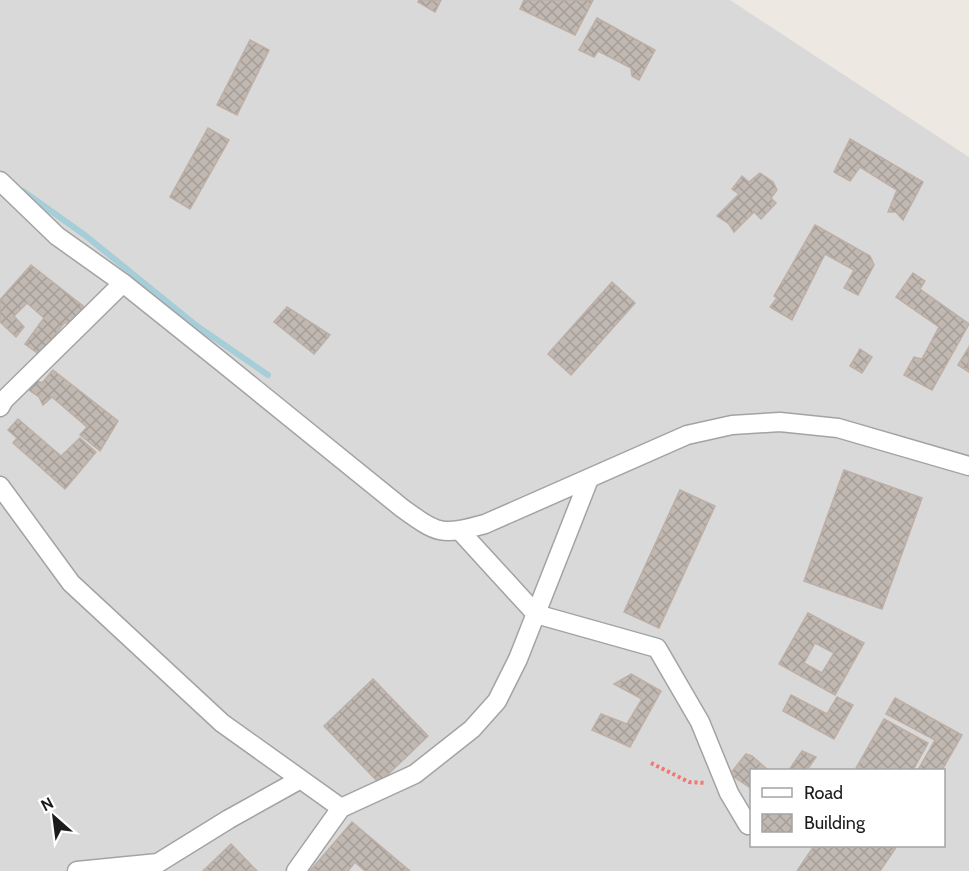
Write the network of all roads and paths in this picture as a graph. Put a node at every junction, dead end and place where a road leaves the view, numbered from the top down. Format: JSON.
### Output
{"nodes":[{"id":1,"x":0,"y":181,"type":"edge"},
{"id":2,"x":123,"y":283,"type":"junction"},
{"id":3,"x":0,"y":407,"type":"edge"},
{"id":4,"x":969,"y":466,"type":"edge"},
{"id":5,"x":589,"y":478,"type":"junction"},
{"id":6,"x":0,"y":486,"type":"edge"},
{"id":7,"x":460,"y":531,"type":"junction"},
{"id":8,"x":536,"y":614,"type":"junction"},
{"id":9,"x":651,"y":763,"type":"dead end"},
{"id":10,"x":299,"y":780,"type":"junction"},
{"id":11,"x":725,"y":784,"type":"junction"},
{"id":12,"x":341,"y":808,"type":"junction"},
{"id":13,"x":748,"y":825,"type":"dead end"},
{"id":14,"x":77,"y":871,"type":"edge"},
{"id":15,"x":296,"y":871,"type":"edge"}],
"edges":[{"from":1,"to":2,"type":"street"},
{"from":2,"to":3,"type":"street"},
{"from":2,"to":7,"type":"street"},
{"from":4,"to":5,"type":"street"},
{"from":5,"to":7,"type":"street"},
{"from":5,"to":8,"type":"street"},
{"from":6,"to":10,"type":"street"},
{"from":7,"to":8,"type":"street"},
{"from":8,"to":11,"type":"street"},
{"from":8,"to":12,"type":"street"},
{"from":9,"to":11,"type":"path"},
{"from":10,"to":12,"type":"street"},
{"from":10,"to":14,"type":"street"},
{"from":11,"to":13,"type":"street"},
{"from":12,"to":15,"type":"street"}]}
